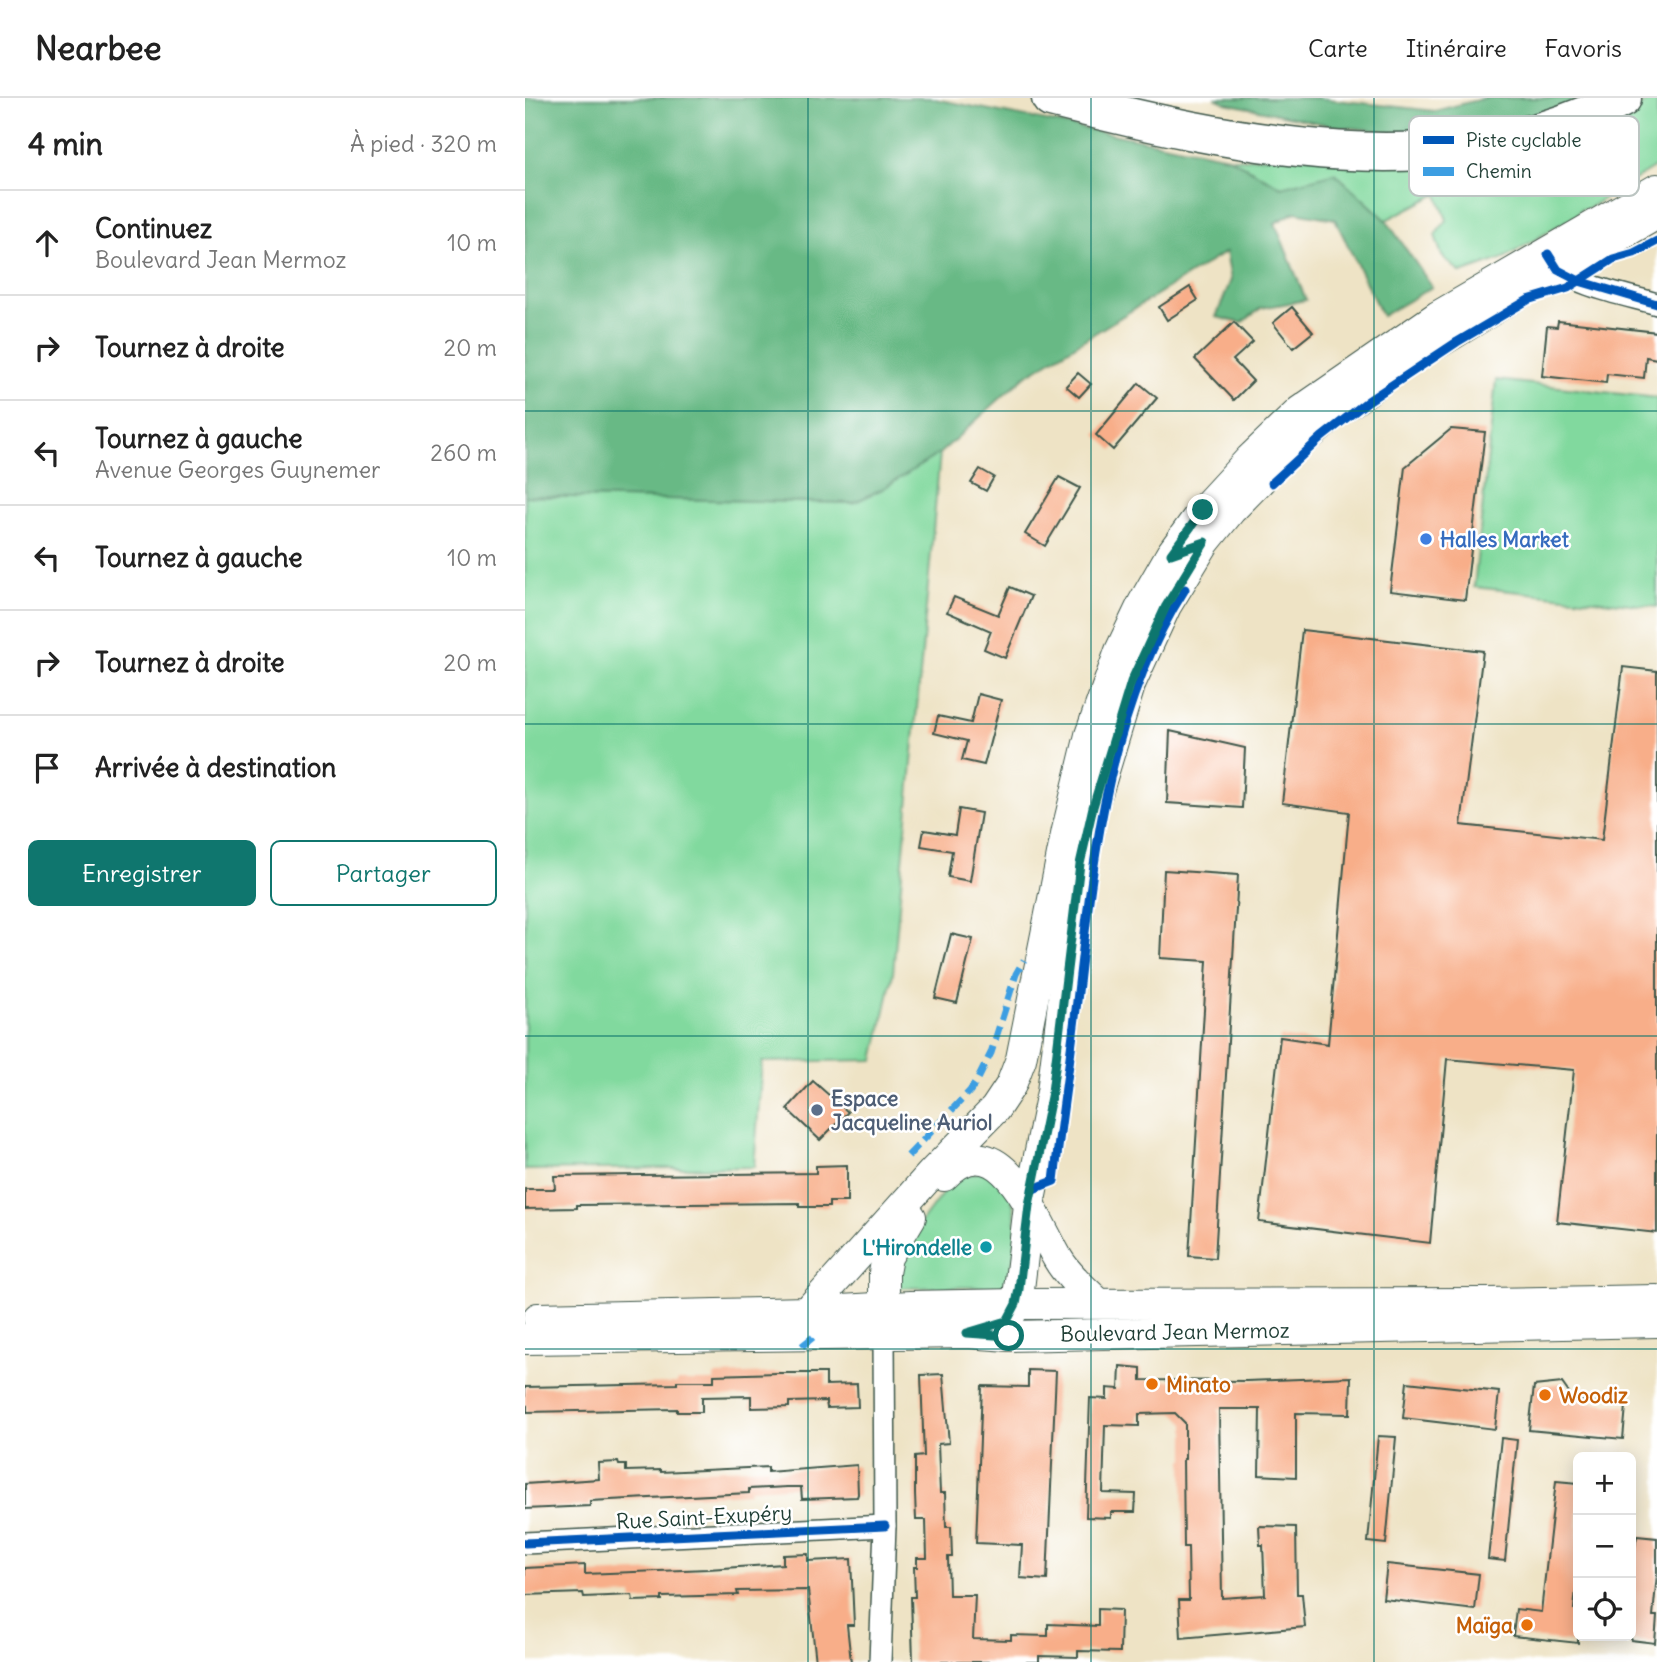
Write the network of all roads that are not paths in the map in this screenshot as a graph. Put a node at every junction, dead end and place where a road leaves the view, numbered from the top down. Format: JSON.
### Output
{"nodes":[{"id":1,"x":1051,"y":98,"type":"edge"},
{"id":2,"x":1176,"y":98,"type":"edge"},
{"id":3,"x":1622,"y":98,"type":"edge"},
{"id":4,"x":1579,"y":116,"type":"edge"},
{"id":5,"x":1409,"y":149,"type":"edge"},
{"id":6,"x":1409,"y":150,"type":"edge"},
{"id":7,"x":1657,"y":189,"type":"edge"},
{"id":8,"x":1657,"y":200,"type":"edge"},
{"id":9,"x":1657,"y":214,"type":"edge"},
{"id":10,"x":1553,"y":262,"type":"junction"},
{"id":11,"x":1657,"y":304,"type":"edge"},
{"id":12,"x":1300,"y":411,"type":"junction"},
{"id":13,"x":1231,"y":510,"type":"junction"},
{"id":14,"x":1205,"y":542,"type":"junction"},
{"id":15,"x":1171,"y":554,"type":"junction"},
{"id":16,"x":928,"y":1186,"type":"junction"},
{"id":17,"x":1029,"y":1205,"type":"junction"},
{"id":18,"x":1657,"y":1300,"type":"edge"},
{"id":19,"x":1098,"y":1303,"type":"junction"},
{"id":20,"x":1016,"y":1304,"type":"junction"},
{"id":21,"x":807,"y":1312,"type":"junction"},
{"id":22,"x":525,"y":1319,"type":"edge"},
{"id":23,"x":884,"y":1321,"type":"junction"},
{"id":24,"x":1657,"y":1322,"type":"edge"},
{"id":25,"x":967,"y":1333,"type":"junction"},
{"id":26,"x":525,"y":1339,"type":"edge"},
{"id":27,"x":885,"y":1526,"type":"junction"},
{"id":28,"x":525,"y":1543,"type":"edge"},
{"id":29,"x":880,"y":1662,"type":"edge"}],
"edges":[{"from":1,"to":6,"type":"highway"},
{"from":2,"to":5,"type":"highway"},
{"from":3,"to":4,"type":"highway"},
{"from":7,"to":10,"type":"main road"},
{"from":8,"to":10,"type":"main road"},
{"from":9,"to":10,"type":"main road"},
{"from":10,"to":11,"type":"street"},
{"from":10,"to":12,"type":"main road"},
{"from":10,"to":13,"type":"main road"},
{"from":12,"to":13,"type":"main road"},
{"from":12,"to":15,"type":"main road"},
{"from":13,"to":14,"type":"main road"},
{"from":14,"to":15,"type":"main road"},
{"from":14,"to":17,"type":"main road"},
{"from":15,"to":16,"type":"main road"},
{"from":16,"to":17,"type":"main road"},
{"from":16,"to":21,"type":"main road"},
{"from":16,"to":23,"type":"main road"},
{"from":17,"to":19,"type":"main road"},
{"from":17,"to":20,"type":"main road"},
{"from":18,"to":19,"type":"main road","name":"Boulevard Jean Mermoz"},
{"from":19,"to":20,"type":"main road","name":"Boulevard Jean Mermoz"},
{"from":20,"to":23,"type":"main road","name":"Boulevard Jean Mermoz"},
{"from":20,"to":25,"type":"main road"},
{"from":21,"to":22,"type":"main road","name":"Boulevard Jean Mermoz"},
{"from":21,"to":23,"type":"main road","name":"Boulevard Jean Mermoz"},
{"from":23,"to":25,"type":"main road","name":"Boulevard Jean Mermoz"},
{"from":23,"to":26,"type":"main road","name":"Boulevard Jean Mermoz"},
{"from":23,"to":27,"type":"street"},
{"from":24,"to":25,"type":"main road","name":"Boulevard Jean Mermoz"},
{"from":27,"to":28,"type":"street","name":"Rue Saint-Exupéry"},
{"from":27,"to":29,"type":"street"}]}
